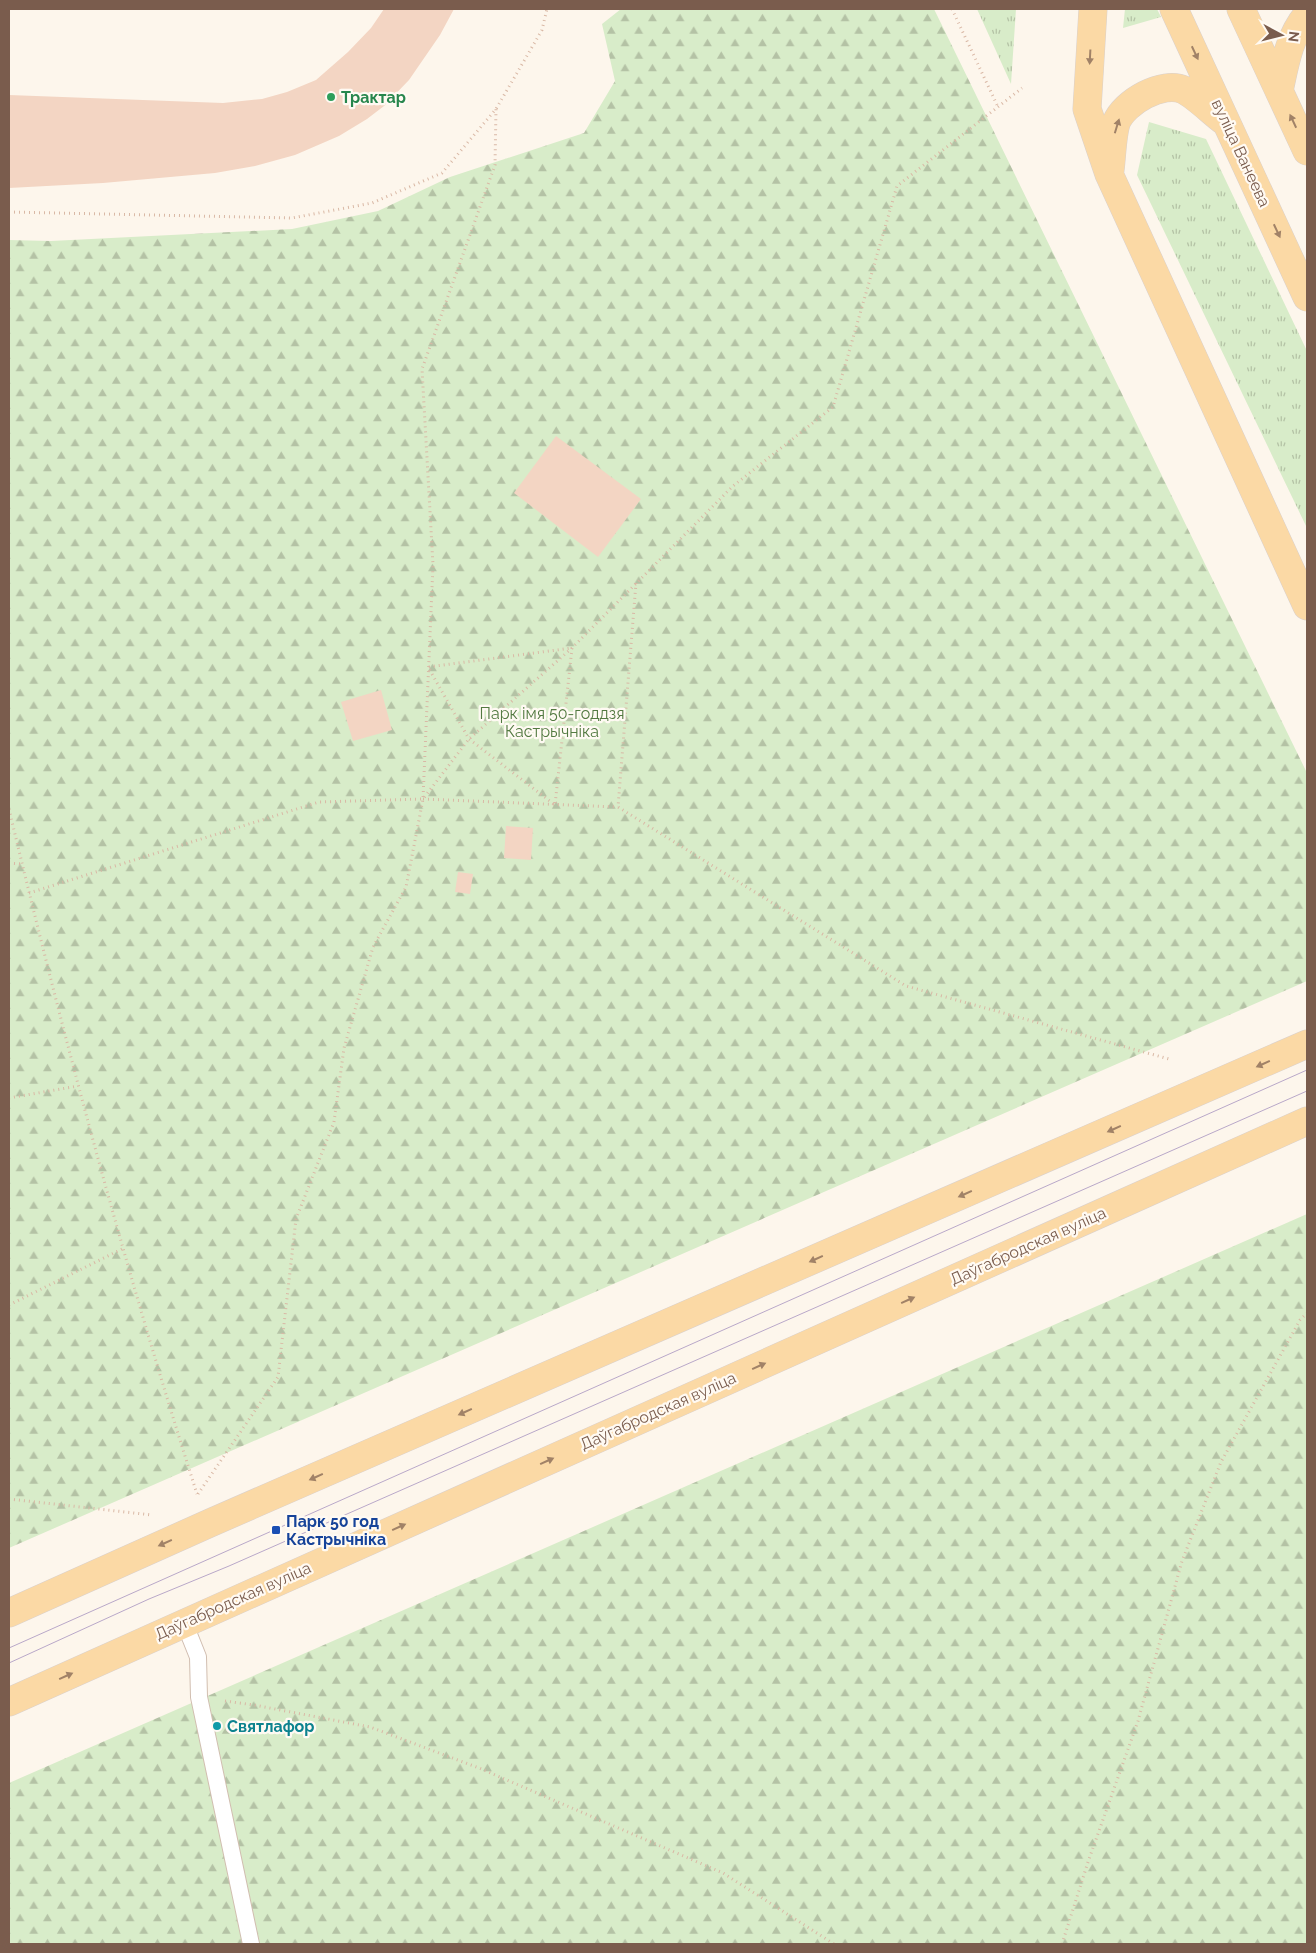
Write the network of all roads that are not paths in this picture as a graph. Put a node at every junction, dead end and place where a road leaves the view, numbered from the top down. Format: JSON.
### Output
{"nodes":[{"id":1,"x":1093,"y":9,"type":"edge"},
{"id":2,"x":1174,"y":9,"type":"edge"},
{"id":3,"x":1241,"y":9,"type":"edge"},
{"id":4,"x":1307,"y":15,"type":"edge"},
{"id":5,"x":1279,"y":91,"type":"junction"},
{"id":6,"x":1227,"y":123,"type":"junction"},
{"id":7,"x":1307,"y":151,"type":"edge"},
{"id":8,"x":1109,"y":174,"type":"junction"},
{"id":9,"x":1307,"y":297,"type":"edge"},
{"id":10,"x":1307,"y":606,"type":"edge"},
{"id":11,"x":1307,"y":1044,"type":"edge"},
{"id":12,"x":1307,"y":1121,"type":"edge"},
{"id":13,"x":9,"y":1613,"type":"edge"},
{"id":14,"x":184,"y":1622,"type":"junction"},
{"id":15,"x":9,"y":1702,"type":"edge"},
{"id":16,"x":251,"y":1944,"type":"edge"}],
"edges":[{"from":1,"to":8,"type":"main road","one_way":true},
{"from":2,"to":6,"type":"main road","name":"вуліца Ванеева","one_way":true},
{"from":3,"to":5,"type":"main road"},
{"from":4,"to":5,"type":"main road"},
{"from":7,"to":5,"type":"main road","one_way":true},
{"from":8,"to":6,"type":"main road","one_way":true},
{"from":6,"to":9,"type":"main road","name":"вуліца Ванеева","one_way":true},
{"from":8,"to":10,"type":"main road"},
{"from":11,"to":13,"type":"main road","one_way":true},
{"from":14,"to":12,"type":"main road","name":"Даўгабродская вуліца","one_way":true},
{"from":15,"to":14,"type":"main road","name":"Даўгабродская вуліца","one_way":true},
{"from":14,"to":16,"type":"lane"}]}
